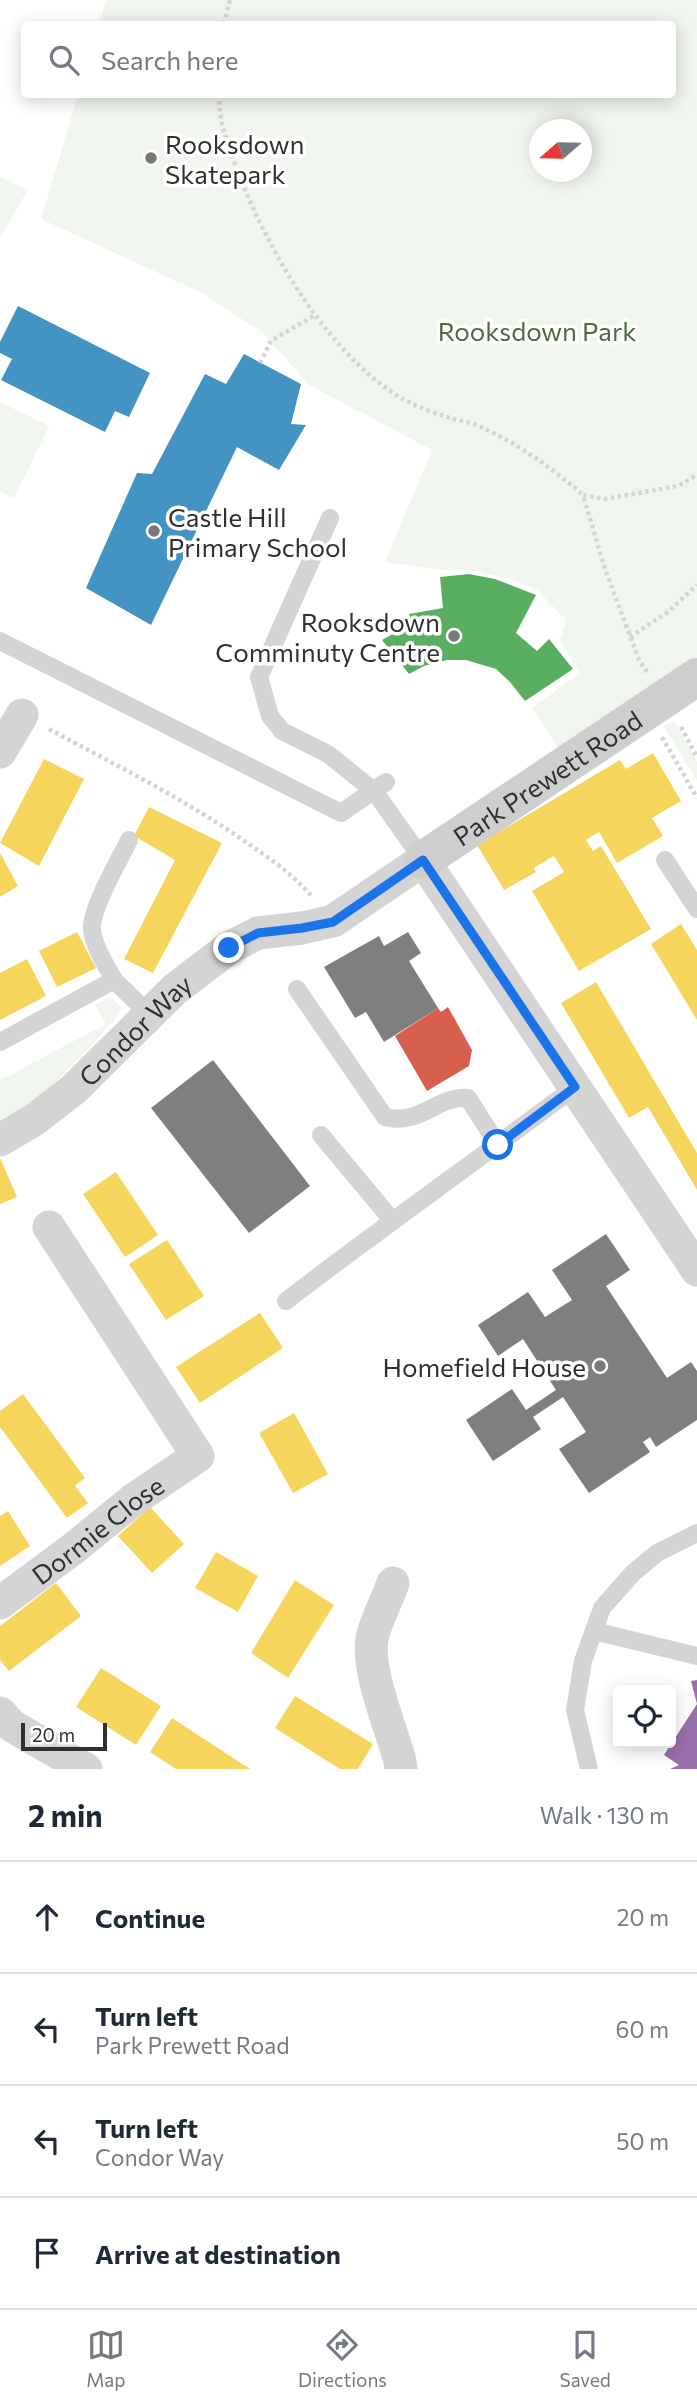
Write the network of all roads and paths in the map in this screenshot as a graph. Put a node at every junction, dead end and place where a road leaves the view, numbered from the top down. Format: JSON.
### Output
{"nodes":[{"id":1,"x":230,"y":0,"type":"edge"},
{"id":2,"x":225,"y":21,"type":"edge"},
{"id":3,"x":219,"y":98,"type":"edge"},
{"id":4,"x":316,"y":314,"type":"junction"},
{"id":5,"x":260,"y":363,"type":"dead end"},
{"id":6,"x":697,"y":475,"type":"edge"},
{"id":7,"x":583,"y":495,"type":"junction"},
{"id":8,"x":330,"y":518,"type":"dead end"},
{"id":9,"x":697,"y":585,"type":"edge"},
{"id":10,"x":630,"y":637,"type":"junction"},
{"id":11,"x":0,"y":641,"type":"edge"},
{"id":12,"x":697,"y":677,"type":"edge"},
{"id":13,"x":22,"y":715,"type":"joint"},
{"id":14,"x":662,"y":716,"type":"junction"},
{"id":15,"x":0,"y":752,"type":"edge"},
{"id":16,"x":697,"y":757,"type":"edge"},
{"id":17,"x":380,"y":787,"type":"junction"},
{"id":18,"x":697,"y":798,"type":"edge"},
{"id":19,"x":129,"y":840,"type":"dead end"},
{"id":20,"x":423,"y":860,"type":"junction"},
{"id":21,"x":665,"y":860,"type":"dead end"},
{"id":22,"x":697,"y":909,"type":"edge"},
{"id":23,"x":333,"y":922,"type":"junction"},
{"id":24,"x":114,"y":980,"type":"junction"},
{"id":25,"x":297,"y":989,"type":"dead end"},
{"id":26,"x":149,"y":1014,"type":"junction"},
{"id":27,"x":0,"y":1042,"type":"edge"},
{"id":28,"x":575,"y":1087,"type":"junction"},
{"id":29,"x":321,"y":1135,"type":"dead end"},
{"id":30,"x":0,"y":1140,"type":"edge"},
{"id":31,"x":498,"y":1145,"type":"junction"},
{"id":32,"x":392,"y":1220,"type":"junction"},
{"id":33,"x":49,"y":1227,"type":"dead end"},
{"id":34,"x":697,"y":1270,"type":"edge"},
{"id":35,"x":286,"y":1301,"type":"dead end"},
{"id":36,"x":697,"y":1533,"type":"edge"},
{"id":37,"x":393,"y":1583,"type":"dead end"},
{"id":38,"x":0,"y":1603,"type":"edge"},
{"id":39,"x":594,"y":1631,"type":"junction"},
{"id":40,"x":697,"y":1656,"type":"edge"},
{"id":41,"x":0,"y":1713,"type":"edge"},
{"id":42,"x":86,"y":1769,"type":"edge"},
{"id":43,"x":401,"y":1769,"type":"edge"},
{"id":44,"x":589,"y":1769,"type":"edge"}],
"edges":[{"from":1,"to":2,"type":"path"},
{"from":3,"to":4,"type":"path"},
{"from":4,"to":5,"type":"path"},
{"from":4,"to":7,"type":"path"},
{"from":6,"to":7,"type":"path"},
{"from":7,"to":10,"type":"path"},
{"from":8,"to":17,"type":"lane"},
{"from":9,"to":10,"type":"path"},
{"from":10,"to":14,"type":"path"},
{"from":11,"to":17,"type":"lane"},
{"from":12,"to":14,"type":"street","name":"Park Prewett Road"},
{"from":13,"to":15,"type":"street"},
{"from":13,"to":23,"type":"path"},
{"from":14,"to":16,"type":"path"},
{"from":14,"to":18,"type":"path"},
{"from":14,"to":20,"type":"street","name":"Park Prewett Road"},
{"from":17,"to":20,"type":"lane"},
{"from":19,"to":24,"type":"lane"},
{"from":20,"to":23,"type":"street","name":"Condor Way"},
{"from":20,"to":28,"type":"street","name":"Park Prewett Road"},
{"from":21,"to":22,"type":"lane"},
{"from":23,"to":26,"type":"street","name":"Condor Way"},
{"from":24,"to":26,"type":"lane"},
{"from":24,"to":27,"type":"lane"},
{"from":25,"to":31,"type":"lane"},
{"from":26,"to":30,"type":"street","name":"Condor Way"},
{"from":28,"to":31,"type":"lane"},
{"from":28,"to":34,"type":"street","name":"Park Prewett Road"},
{"from":29,"to":32,"type":"lane"},
{"from":31,"to":32,"type":"lane"},
{"from":32,"to":35,"type":"lane"},
{"from":33,"to":38,"type":"street","name":"Dormie Close"},
{"from":36,"to":39,"type":"lane"},
{"from":37,"to":43,"type":"street"},
{"from":39,"to":40,"type":"lane"},
{"from":39,"to":44,"type":"lane"},
{"from":41,"to":42,"type":"street"}]}
